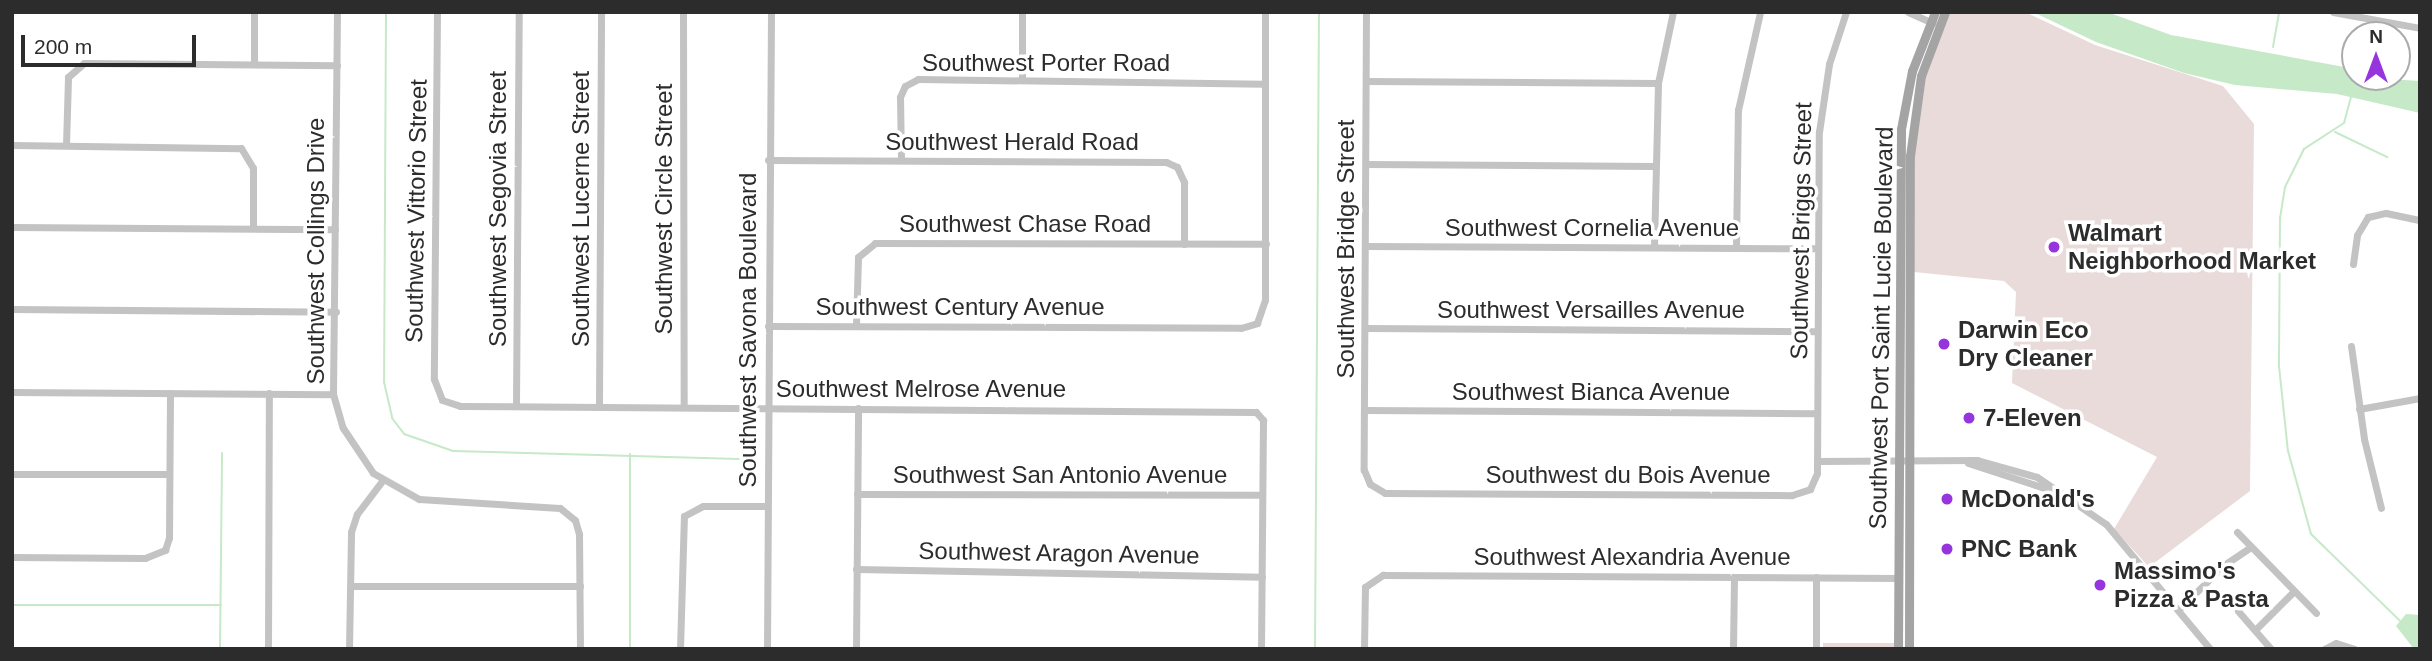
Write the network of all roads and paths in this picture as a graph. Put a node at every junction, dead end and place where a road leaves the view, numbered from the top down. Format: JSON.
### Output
{"nodes":[{"id":1,"x":254,"y":12,"type":"edge"},
{"id":2,"x":337,"y":12,"type":"edge"},
{"id":3,"x":437,"y":12,"type":"edge"},
{"id":4,"x":519,"y":12,"type":"edge"},
{"id":5,"x":601,"y":12,"type":"edge"},
{"id":6,"x":683,"y":12,"type":"edge"},
{"id":7,"x":771,"y":12,"type":"edge"},
{"id":8,"x":1022,"y":12,"type":"edge"},
{"id":9,"x":1265,"y":12,"type":"edge"},
{"id":10,"x":1366,"y":12,"type":"edge"},
{"id":11,"x":1673,"y":12,"type":"edge"},
{"id":12,"x":1760,"y":12,"type":"edge"},
{"id":13,"x":1846,"y":12,"type":"edge"},
{"id":14,"x":1908,"y":12,"type":"edge"},
{"id":15,"x":1945,"y":12,"type":"edge"},
{"id":16,"x":2333,"y":12,"type":"edge"},
{"id":17,"x":1935,"y":20,"type":"edge"},
{"id":18,"x":2420,"y":28,"type":"edge"},
{"id":19,"x":254,"y":63,"type":"junction"},
{"id":20,"x":337,"y":65,"type":"junction"},
{"id":21,"x":1023,"y":79,"type":"junction"},
{"id":22,"x":1366,"y":81,"type":"junction"},
{"id":23,"x":1658,"y":83,"type":"junction"},
{"id":24,"x":1263,"y":84,"type":"junction"},
{"id":25,"x":12,"y":145,"type":"edge"},
{"id":26,"x":66,"y":145,"type":"junction"},
{"id":27,"x":768,"y":160,"type":"junction"},
{"id":28,"x":901,"y":160,"type":"junction"},
{"id":29,"x":1366,"y":164,"type":"junction"},
{"id":30,"x":1653,"y":166,"type":"junction"},
{"id":31,"x":2420,"y":220,"type":"edge"},
{"id":32,"x":12,"y":228,"type":"edge"},
{"id":33,"x":253,"y":228,"type":"junction"},
{"id":34,"x":335,"y":229,"type":"junction"},
{"id":35,"x":1184,"y":244,"type":"junction"},
{"id":36,"x":1266,"y":244,"type":"junction"},
{"id":37,"x":1365,"y":246,"type":"junction"},
{"id":38,"x":1654,"y":247,"type":"junction"},
{"id":39,"x":1735,"y":247,"type":"junction"},
{"id":40,"x":1818,"y":248,"type":"junction"},
{"id":41,"x":2353,"y":264,"type":"dead end"},
{"id":42,"x":1900,"y":271,"type":"junction"},
{"id":43,"x":1910,"y":291,"type":"junction"},
{"id":44,"x":12,"y":309,"type":"edge"},
{"id":45,"x":336,"y":312,"type":"junction"},
{"id":46,"x":856,"y":325,"type":"junction"},
{"id":47,"x":768,"y":326,"type":"junction"},
{"id":48,"x":1365,"y":328,"type":"junction"},
{"id":49,"x":1817,"y":331,"type":"junction"},
{"id":50,"x":2351,"y":346,"type":"dead end"},
{"id":51,"x":12,"y":392,"type":"edge"},
{"id":52,"x":170,"y":393,"type":"junction"},
{"id":53,"x":269,"y":393,"type":"junction"},
{"id":54,"x":333,"y":394,"type":"junction"},
{"id":55,"x":2420,"y":398,"type":"edge"},
{"id":56,"x":449,"y":404,"type":"joint"},
{"id":57,"x":516,"y":405,"type":"junction"},
{"id":58,"x":599,"y":406,"type":"junction"},
{"id":59,"x":684,"y":406,"type":"junction"},
{"id":60,"x":858,"y":408,"type":"junction"},
{"id":61,"x":769,"y":409,"type":"junction"},
{"id":62,"x":2359,"y":409,"type":"junction"},
{"id":63,"x":1365,"y":410,"type":"junction"},
{"id":64,"x":1817,"y":413,"type":"junction"},
{"id":65,"x":1817,"y":461,"type":"junction"},
{"id":66,"x":1903,"y":461,"type":"junction"},
{"id":67,"x":12,"y":474,"type":"edge"},
{"id":68,"x":169,"y":474,"type":"junction"},
{"id":69,"x":382,"y":481,"type":"junction"},
{"id":70,"x":1370,"y":484,"type":"joint"},
{"id":71,"x":857,"y":494,"type":"junction"},
{"id":72,"x":1262,"y":495,"type":"junction"},
{"id":73,"x":767,"y":506,"type":"junction"},
{"id":74,"x":2381,"y":508,"type":"dead end"},
{"id":75,"x":2236,"y":532,"type":"dead end"},
{"id":76,"x":2249,"y":548,"type":"junction"},
{"id":77,"x":12,"y":556,"type":"edge"},
{"id":78,"x":856,"y":569,"type":"junction"},
{"id":79,"x":1262,"y":577,"type":"junction"},
{"id":80,"x":1734,"y":577,"type":"junction"},
{"id":81,"x":1816,"y":577,"type":"junction"},
{"id":82,"x":1898,"y":578,"type":"junction"},
{"id":83,"x":351,"y":586,"type":"junction"},
{"id":84,"x":580,"y":586,"type":"junction"},
{"id":85,"x":2292,"y":593,"type":"junction"},
{"id":86,"x":1909,"y":599,"type":"junction"},
{"id":87,"x":2179,"y":609,"type":"junction"},
{"id":88,"x":2238,"y":611,"type":"dead end"},
{"id":89,"x":2316,"y":613,"type":"dead end"},
{"id":90,"x":2256,"y":629,"type":"junction"},
{"id":91,"x":268,"y":649,"type":"edge"},
{"id":92,"x":349,"y":649,"type":"edge"},
{"id":93,"x":580,"y":649,"type":"edge"},
{"id":94,"x":680,"y":649,"type":"edge"},
{"id":95,"x":767,"y":649,"type":"edge"},
{"id":96,"x":856,"y":649,"type":"edge"},
{"id":97,"x":1261,"y":649,"type":"edge"},
{"id":98,"x":1364,"y":649,"type":"edge"},
{"id":99,"x":1733,"y":649,"type":"edge"},
{"id":100,"x":1816,"y":649,"type":"edge"},
{"id":101,"x":1898,"y":649,"type":"edge"},
{"id":102,"x":1909,"y":649,"type":"edge"},
{"id":103,"x":2210,"y":649,"type":"edge"},
{"id":104,"x":2271,"y":649,"type":"edge"},
{"id":105,"x":2324,"y":649,"type":"edge"},
{"id":106,"x":2354,"y":649,"type":"edge"}],
"edges":[{"from":1,"to":19,"type":"street"},
{"from":2,"to":20,"type":"street","name":"Southwest Collings Drive"},
{"from":3,"to":56,"type":"street","name":"Southwest Vittorio Street"},
{"from":4,"to":57,"type":"street","name":"Southwest Segovia Street"},
{"from":5,"to":58,"type":"street","name":"Southwest Lucerne Street"},
{"from":6,"to":59,"type":"street","name":"Southwest Circle Street"},
{"from":7,"to":27,"type":"street","name":"Southwest Savona Boulevard"},
{"from":8,"to":21,"type":"street"},
{"from":9,"to":24,"type":"street"},
{"from":10,"to":22,"type":"street","name":"Southwest Bridge Street"},
{"from":11,"to":23,"type":"street"},
{"from":12,"to":39,"type":"street"},
{"from":13,"to":40,"type":"street","name":"Southwest Briggs Street"},
{"from":14,"to":17,"type":"street"},
{"from":15,"to":17,"type":"main road","name":"Southwest Port Saint Lucie Boulevard"},
{"from":16,"to":18,"type":"street"},
{"from":17,"to":42,"type":"main road","name":"Southwest Port Saint Lucie Boulevard"},
{"from":17,"to":43,"type":"main road","name":"Southwest Port Saint Lucie Boulevard"},
{"from":19,"to":20,"type":"street"},
{"from":19,"to":26,"type":"street"},
{"from":20,"to":34,"type":"street","name":"Southwest Collings Drive"},
{"from":21,"to":24,"type":"street","name":"Southwest Porter Road"},
{"from":21,"to":28,"type":"street","name":"Southwest Porter Road"},
{"from":22,"to":23,"type":"street"},
{"from":22,"to":29,"type":"street","name":"Southwest Bridge Street"},
{"from":23,"to":30,"type":"street"},
{"from":24,"to":36,"type":"street"},
{"from":25,"to":26,"type":"street"},
{"from":26,"to":33,"type":"street"},
{"from":27,"to":28,"type":"street","name":"Southwest Herald Road"},
{"from":27,"to":47,"type":"street","name":"Southwest Savona Boulevard"},
{"from":28,"to":35,"type":"street","name":"Southwest Herald Road"},
{"from":29,"to":30,"type":"street"},
{"from":29,"to":37,"type":"street","name":"Southwest Bridge Street"},
{"from":30,"to":38,"type":"street"},
{"from":31,"to":41,"type":"street"},
{"from":32,"to":33,"type":"street"},
{"from":33,"to":34,"type":"street"},
{"from":34,"to":45,"type":"street","name":"Southwest Collings Drive"},
{"from":35,"to":36,"type":"street","name":"Southwest Chase Road"},
{"from":35,"to":46,"type":"street","name":"Southwest Chase Road"},
{"from":36,"to":46,"type":"street","name":"Southwest Century Avenue"},
{"from":37,"to":38,"type":"street","name":"Southwest Cornelia Avenue"},
{"from":37,"to":48,"type":"street","name":"Southwest Bridge Street"},
{"from":38,"to":39,"type":"street","name":"Southwest Cornelia Avenue"},
{"from":39,"to":40,"type":"street","name":"Southwest Cornelia Avenue"},
{"from":40,"to":49,"type":"street","name":"Southwest Briggs Street"},
{"from":42,"to":43,"type":"main road"},
{"from":42,"to":66,"type":"main road","name":"Southwest Port Saint Lucie Boulevard"},
{"from":43,"to":66,"type":"main road","name":"Southwest Port Saint Lucie Boulevard"},
{"from":44,"to":45,"type":"street"},
{"from":45,"to":54,"type":"street","name":"Southwest Collings Drive"},
{"from":46,"to":47,"type":"street","name":"Southwest Century Avenue"},
{"from":47,"to":61,"type":"street","name":"Southwest Savona Boulevard"},
{"from":48,"to":49,"type":"street","name":"Southwest Versailles Avenue"},
{"from":48,"to":63,"type":"street","name":"Southwest Bridge Street"},
{"from":49,"to":64,"type":"street","name":"Southwest Briggs Street"},
{"from":50,"to":62,"type":"street"},
{"from":51,"to":52,"type":"street"},
{"from":52,"to":53,"type":"street"},
{"from":52,"to":68,"type":"street"},
{"from":53,"to":54,"type":"street"},
{"from":53,"to":91,"type":"street"},
{"from":54,"to":69,"type":"street","name":"Southwest Collings Drive"},
{"from":55,"to":62,"type":"street"},
{"from":56,"to":57,"type":"street","name":"Southwest Melrose Avenue"},
{"from":57,"to":58,"type":"street","name":"Southwest Melrose Avenue"},
{"from":58,"to":59,"type":"street","name":"Southwest Melrose Avenue"},
{"from":59,"to":61,"type":"street","name":"Southwest Melrose Avenue"},
{"from":60,"to":61,"type":"street","name":"Southwest Melrose Avenue"},
{"from":60,"to":71,"type":"street"},
{"from":60,"to":72,"type":"street","name":"Southwest Melrose Avenue"},
{"from":61,"to":73,"type":"street","name":"Southwest Savona Boulevard"},
{"from":62,"to":74,"type":"street"},
{"from":63,"to":64,"type":"street","name":"Southwest Bianca Avenue"},
{"from":63,"to":70,"type":"street","name":"Southwest Bridge Street"},
{"from":64,"to":65,"type":"street","name":"Southwest du Bois Avenue"},
{"from":65,"to":66,"type":"street"},
{"from":65,"to":70,"type":"street","name":"Southwest du Bois Avenue"},
{"from":66,"to":82,"type":"main road","name":"Southwest Port Saint Lucie Boulevard"},
{"from":66,"to":86,"type":"main road","name":"Southwest Port Saint Lucie Boulevard"},
{"from":66,"to":87,"type":"street"},
{"from":67,"to":68,"type":"street"},
{"from":68,"to":77,"type":"street"},
{"from":69,"to":83,"type":"street"},
{"from":69,"to":84,"type":"street","name":"Southwest Collings Drive"},
{"from":71,"to":72,"type":"street","name":"Southwest San Antonio Avenue"},
{"from":71,"to":78,"type":"street"},
{"from":72,"to":79,"type":"street"},
{"from":73,"to":94,"type":"street"},
{"from":73,"to":95,"type":"street","name":"Southwest Savona Boulevard"},
{"from":75,"to":76,"type":"street"},
{"from":76,"to":85,"type":"street"},
{"from":76,"to":87,"type":"street"},
{"from":78,"to":79,"type":"street","name":"Southwest Aragon Avenue"},
{"from":78,"to":96,"type":"street"},
{"from":79,"to":97,"type":"street"},
{"from":80,"to":81,"type":"street","name":"Southwest Alexandria Avenue"},
{"from":80,"to":98,"type":"street","name":"Southwest Alexandria Avenue"},
{"from":80,"to":99,"type":"street"},
{"from":81,"to":82,"type":"street","name":"Southwest Alexandria Avenue"},
{"from":81,"to":100,"type":"street"},
{"from":82,"to":86,"type":"main road"},
{"from":82,"to":101,"type":"main road","name":"Southwest Port Saint Lucie Boulevard"},
{"from":83,"to":84,"type":"street"},
{"from":83,"to":92,"type":"street"},
{"from":84,"to":93,"type":"street","name":"Southwest Collings Drive"},
{"from":85,"to":89,"type":"street"},
{"from":85,"to":90,"type":"street"},
{"from":86,"to":102,"type":"main road","name":"Southwest Port Saint Lucie Boulevard"},
{"from":87,"to":103,"type":"street"},
{"from":88,"to":90,"type":"street"},
{"from":90,"to":104,"type":"street"},
{"from":105,"to":106,"type":"street"}]}
